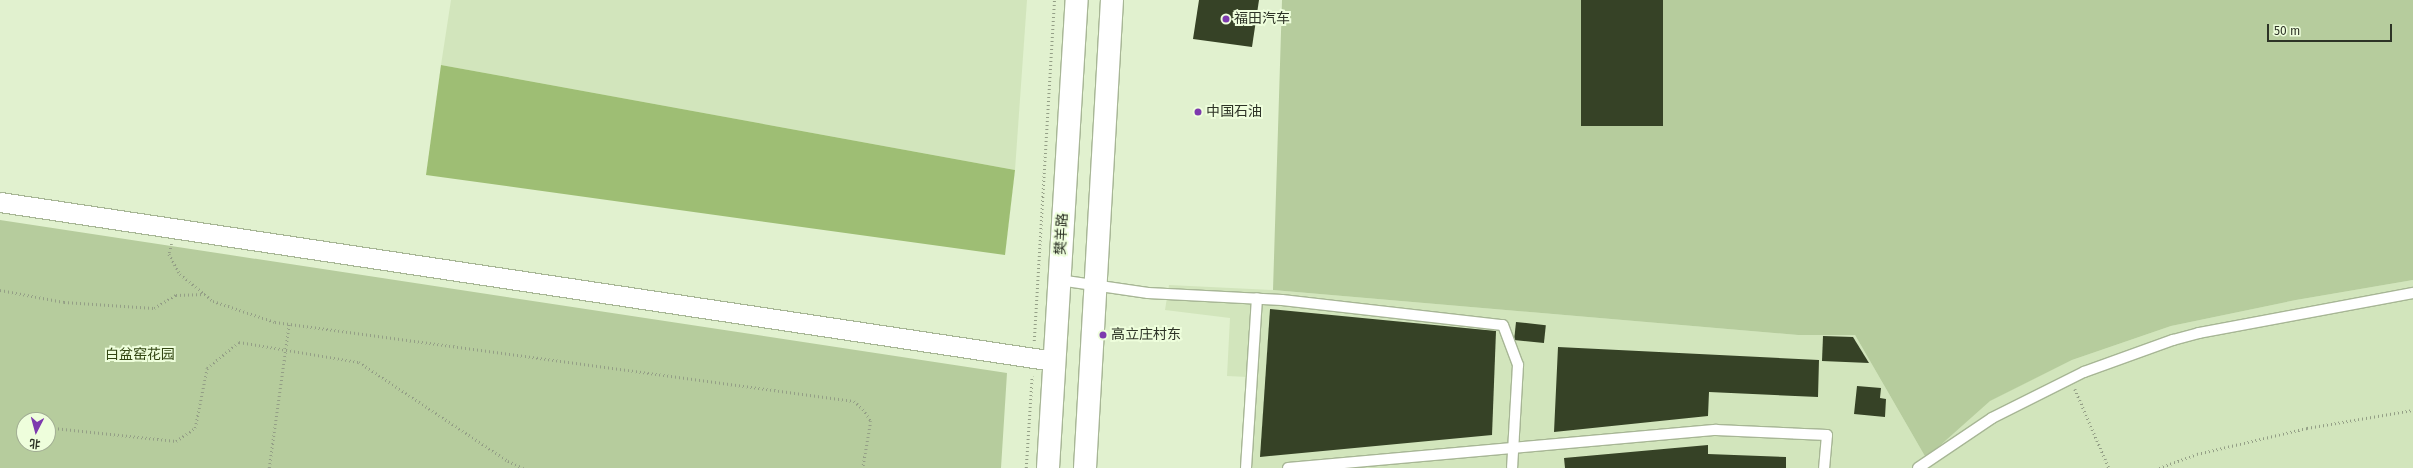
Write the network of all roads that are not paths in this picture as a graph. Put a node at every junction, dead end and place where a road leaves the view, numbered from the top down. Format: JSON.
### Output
{"nodes":[{"id":1,"x":1077,"y":0,"type":"edge"},
{"id":2,"x":1112,"y":0,"type":"edge"},
{"id":3,"x":0,"y":202,"type":"edge"},
{"id":4,"x":1060,"y":280,"type":"junction"},
{"id":5,"x":1095,"y":286,"type":"junction"},
{"id":6,"x":2413,"y":293,"type":"edge"},
{"id":7,"x":1257,"y":298,"type":"junction"},
{"id":8,"x":1054,"y":361,"type":"junction"},
{"id":9,"x":1513,"y":448,"type":"junction"},
{"id":10,"x":1048,"y":468,"type":"edge"},
{"id":11,"x":1085,"y":468,"type":"edge"},
{"id":12,"x":1246,"y":468,"type":"edge"},
{"id":13,"x":1288,"y":468,"type":"edge"},
{"id":14,"x":1512,"y":468,"type":"edge"},
{"id":15,"x":1824,"y":468,"type":"edge"},
{"id":16,"x":1918,"y":468,"type":"edge"}],
"edges":[{"from":1,"to":4,"type":"main road","name":"樊羊路"},
{"from":2,"to":5,"type":"main road"},
{"from":3,"to":8,"type":"street"},
{"from":4,"to":5,"type":"lane"},
{"from":4,"to":8,"type":"main road","name":"樊羊路"},
{"from":5,"to":7,"type":"lane"},
{"from":5,"to":11,"type":"main road"},
{"from":6,"to":16,"type":"lane"},
{"from":7,"to":9,"type":"lane"},
{"from":7,"to":12,"type":"lane"},
{"from":8,"to":10,"type":"main road","name":"樊羊路"},
{"from":9,"to":13,"type":"lane"},
{"from":9,"to":14,"type":"lane"},
{"from":9,"to":15,"type":"lane"}]}
